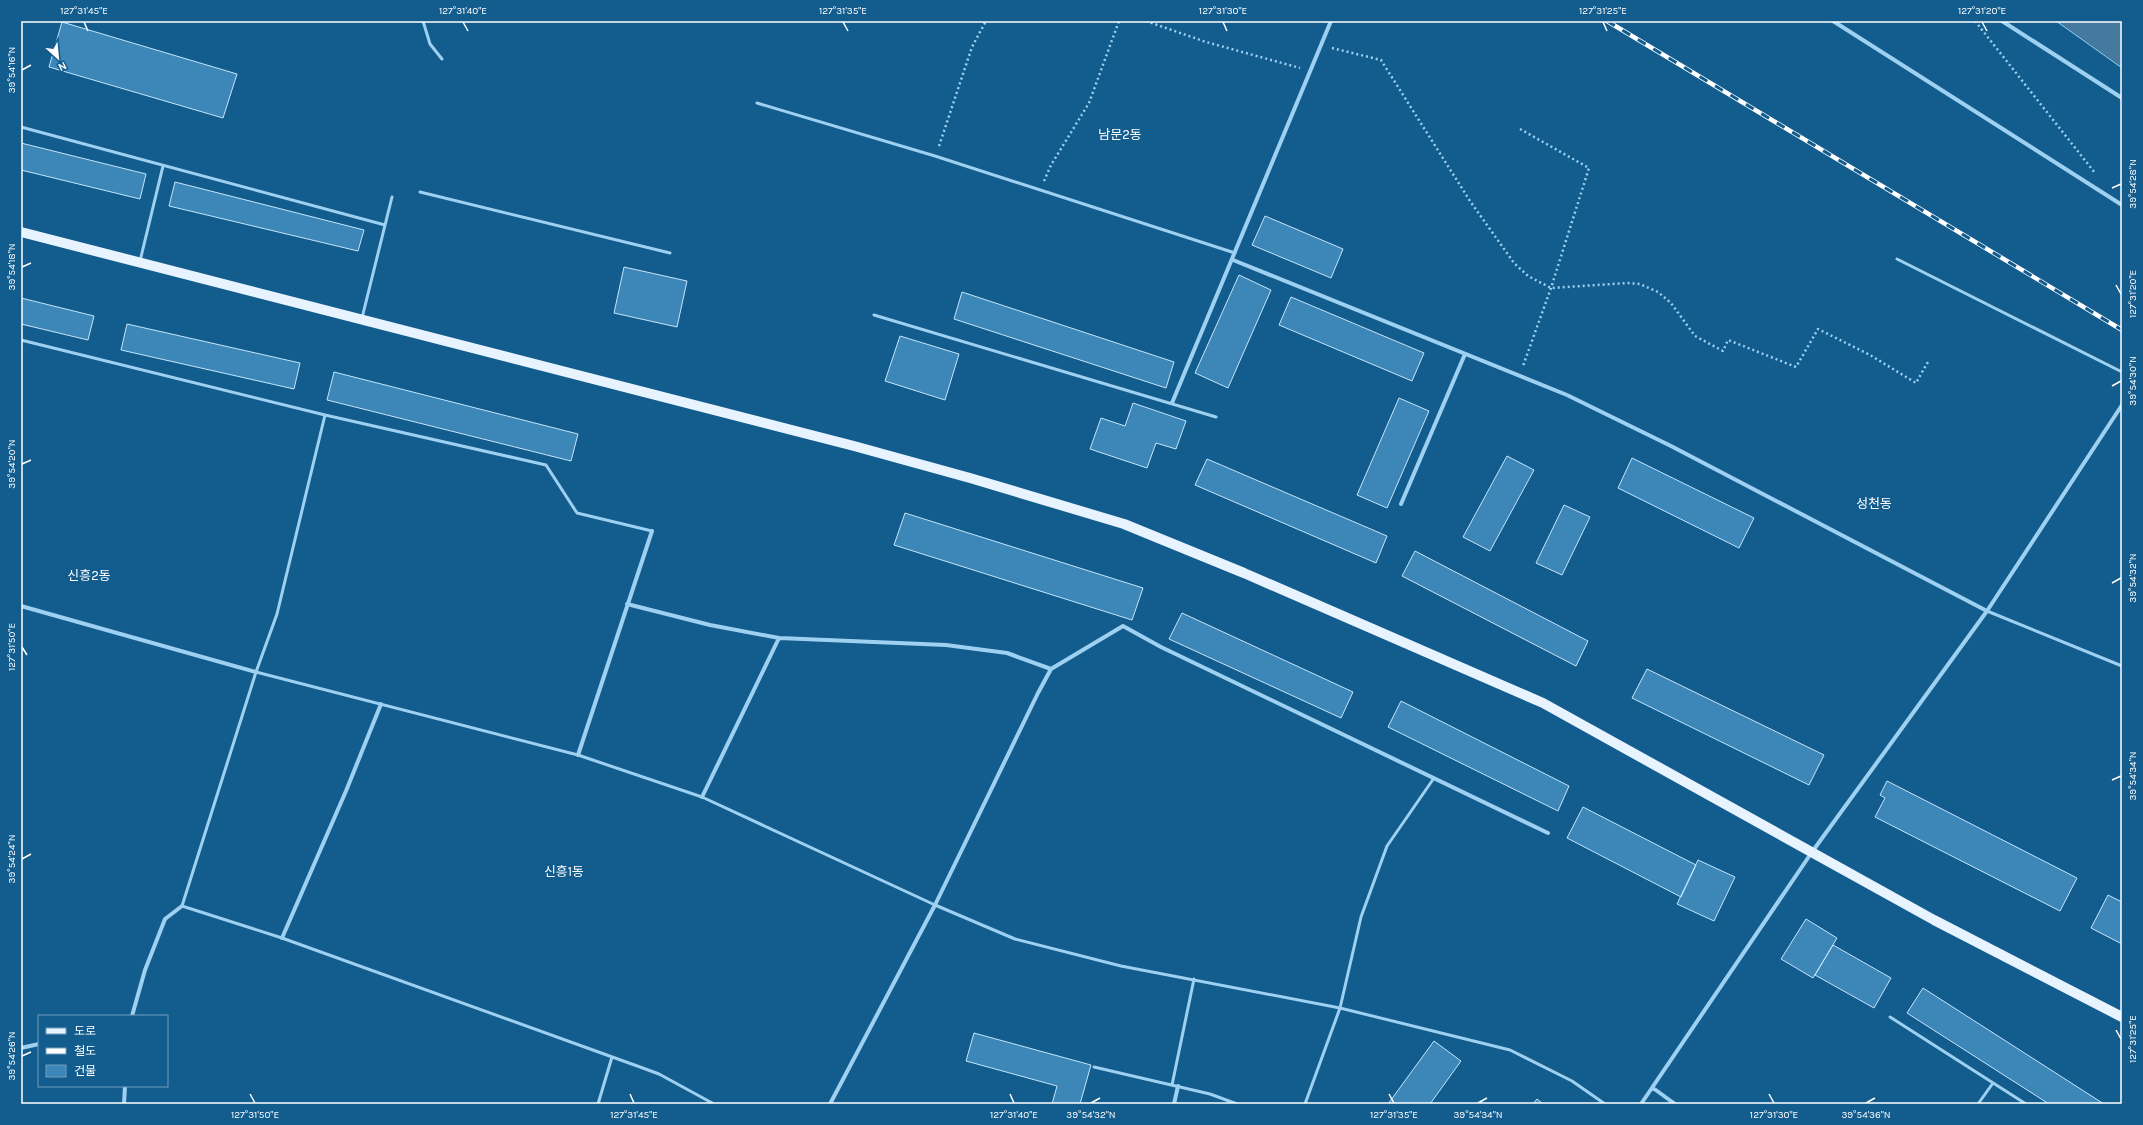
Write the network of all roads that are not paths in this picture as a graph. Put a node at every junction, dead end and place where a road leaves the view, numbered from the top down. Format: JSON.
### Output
{"nodes":[{"id":1,"x":423,"y":21,"type":"edge"},
{"id":2,"x":1331,"y":21,"type":"edge"},
{"id":3,"x":1833,"y":21,"type":"edge"},
{"id":4,"x":2002,"y":21,"type":"edge"},
{"id":5,"x":442,"y":60,"type":"dead end"},
{"id":6,"x":2122,"y":98,"type":"edge"},
{"id":7,"x":757,"y":103,"type":"dead end"},
{"id":8,"x":21,"y":127,"type":"edge"},
{"id":9,"x":163,"y":166,"type":"junction"},
{"id":10,"x":420,"y":192,"type":"dead end"},
{"id":11,"x":392,"y":197,"type":"dead end"},
{"id":12,"x":2122,"y":205,"type":"edge"},
{"id":13,"x":385,"y":225,"type":"junction"},
{"id":14,"x":21,"y":232,"type":"edge"},
{"id":15,"x":670,"y":253,"type":"dead end"},
{"id":16,"x":1236,"y":253,"type":"junction"},
{"id":17,"x":1897,"y":259,"type":"dead end"},
{"id":18,"x":1233,"y":260,"type":"junction"},
{"id":19,"x":139,"y":263,"type":"junction"},
{"id":20,"x":874,"y":315,"type":"dead end"},
{"id":21,"x":361,"y":320,"type":"junction"},
{"id":22,"x":21,"y":340,"type":"edge"},
{"id":23,"x":1465,"y":354,"type":"junction"},
{"id":24,"x":2122,"y":372,"type":"edge"},
{"id":25,"x":1172,"y":404,"type":"junction"},
{"id":26,"x":2122,"y":405,"type":"edge"},
{"id":27,"x":325,"y":415,"type":"junction"},
{"id":28,"x":1216,"y":417,"type":"dead end"},
{"id":29,"x":1401,"y":504,"type":"dead end"},
{"id":30,"x":652,"y":531,"type":"joint"},
{"id":31,"x":627,"y":604,"type":"junction"},
{"id":32,"x":21,"y":606,"type":"edge"},
{"id":33,"x":1988,"y":611,"type":"junction"},
{"id":34,"x":779,"y":638,"type":"junction"},
{"id":35,"x":2122,"y":666,"type":"edge"},
{"id":36,"x":1051,"y":669,"type":"junction"},
{"id":37,"x":256,"y":672,"type":"junction"},
{"id":38,"x":381,"y":704,"type":"junction"},
{"id":39,"x":578,"y":755,"type":"junction"},
{"id":40,"x":1434,"y":778,"type":"junction"},
{"id":41,"x":702,"y":797,"type":"junction"},
{"id":42,"x":1548,"y":833,"type":"dead end"},
{"id":43,"x":1812,"y":852,"type":"junction"},
{"id":44,"x":934,"y":905,"type":"junction"},
{"id":45,"x":182,"y":906,"type":"junction"},
{"id":46,"x":282,"y":938,"type":"junction"},
{"id":47,"x":1194,"y":979,"type":"junction"},
{"id":48,"x":1340,"y":1008,"type":"junction"},
{"id":49,"x":132,"y":1015,"type":"edge"},
{"id":50,"x":1890,"y":1017,"type":"dead end"},
{"id":51,"x":2122,"y":1017,"type":"edge"},
{"id":52,"x":38,"y":1044,"type":"edge"},
{"id":53,"x":21,"y":1048,"type":"edge"},
{"id":54,"x":612,"y":1057,"type":"junction"},
{"id":55,"x":1094,"y":1067,"type":"dead end"},
{"id":56,"x":1993,"y":1083,"type":"junction"},
{"id":57,"x":1172,"y":1085,"type":"junction"},
{"id":58,"x":1178,"y":1086,"type":"junction"},
{"id":59,"x":125,"y":1087,"type":"edge"},
{"id":60,"x":1653,"y":1088,"type":"junction"},
{"id":61,"x":124,"y":1104,"type":"edge"},
{"id":62,"x":598,"y":1104,"type":"edge"},
{"id":63,"x":714,"y":1104,"type":"edge"},
{"id":64,"x":830,"y":1104,"type":"edge"},
{"id":65,"x":1174,"y":1104,"type":"edge"},
{"id":66,"x":1237,"y":1104,"type":"edge"},
{"id":67,"x":1305,"y":1104,"type":"edge"},
{"id":68,"x":1605,"y":1104,"type":"edge"},
{"id":69,"x":1641,"y":1104,"type":"edge"},
{"id":70,"x":1675,"y":1104,"type":"edge"},
{"id":71,"x":1978,"y":1104,"type":"edge"},
{"id":72,"x":2026,"y":1104,"type":"edge"}],
"edges":[{"from":1,"to":5,"type":"lane"},
{"from":2,"to":16,"type":"street"},
{"from":3,"to":12,"type":"street"},
{"from":4,"to":6,"type":"street"},
{"from":7,"to":16,"type":"lane"},
{"from":8,"to":9,"type":"lane"},
{"from":9,"to":13,"type":"lane"},
{"from":9,"to":19,"type":"lane"},
{"from":10,"to":15,"type":"lane"},
{"from":11,"to":13,"type":"lane"},
{"from":13,"to":21,"type":"lane"},
{"from":14,"to":19,"type":"main road"},
{"from":16,"to":18,"type":"street"},
{"from":17,"to":24,"type":"lane"},
{"from":18,"to":23,"type":"street"},
{"from":18,"to":25,"type":"street"},
{"from":19,"to":21,"type":"main road"},
{"from":20,"to":25,"type":"lane"},
{"from":21,"to":43,"type":"main road"},
{"from":22,"to":27,"type":"lane"},
{"from":23,"to":29,"type":"street"},
{"from":23,"to":33,"type":"street"},
{"from":25,"to":28,"type":"lane"},
{"from":26,"to":33,"type":"street"},
{"from":27,"to":30,"type":"lane"},
{"from":27,"to":37,"type":"lane"},
{"from":30,"to":31,"type":"street"},
{"from":31,"to":34,"type":"street"},
{"from":31,"to":39,"type":"street"},
{"from":32,"to":37,"type":"street"},
{"from":33,"to":35,"type":"lane"},
{"from":33,"to":43,"type":"street"},
{"from":34,"to":36,"type":"street"},
{"from":34,"to":41,"type":"street"},
{"from":36,"to":40,"type":"street"},
{"from":36,"to":44,"type":"street"},
{"from":37,"to":38,"type":"lane"},
{"from":37,"to":45,"type":"lane"},
{"from":38,"to":39,"type":"lane"},
{"from":38,"to":46,"type":"street"},
{"from":39,"to":41,"type":"lane"},
{"from":40,"to":42,"type":"street"},
{"from":40,"to":48,"type":"lane"},
{"from":41,"to":44,"type":"lane"},
{"from":43,"to":51,"type":"main road"},
{"from":43,"to":60,"type":"street"},
{"from":44,"to":47,"type":"lane"},
{"from":44,"to":64,"type":"street"},
{"from":45,"to":46,"type":"lane"},
{"from":45,"to":49,"type":"street"},
{"from":46,"to":54,"type":"lane"},
{"from":47,"to":48,"type":"lane"},
{"from":47,"to":57,"type":"lane"},
{"from":48,"to":67,"type":"lane"},
{"from":48,"to":68,"type":"lane"},
{"from":50,"to":56,"type":"lane"},
{"from":52,"to":53,"type":"street"},
{"from":54,"to":62,"type":"lane"},
{"from":54,"to":63,"type":"lane"},
{"from":55,"to":57,"type":"lane"},
{"from":56,"to":71,"type":"lane"},
{"from":56,"to":72,"type":"lane"},
{"from":57,"to":58,"type":"lane"},
{"from":58,"to":65,"type":"street"},
{"from":58,"to":66,"type":"lane"},
{"from":59,"to":61,"type":"street"},
{"from":60,"to":69,"type":"street"},
{"from":60,"to":70,"type":"street"}]}
